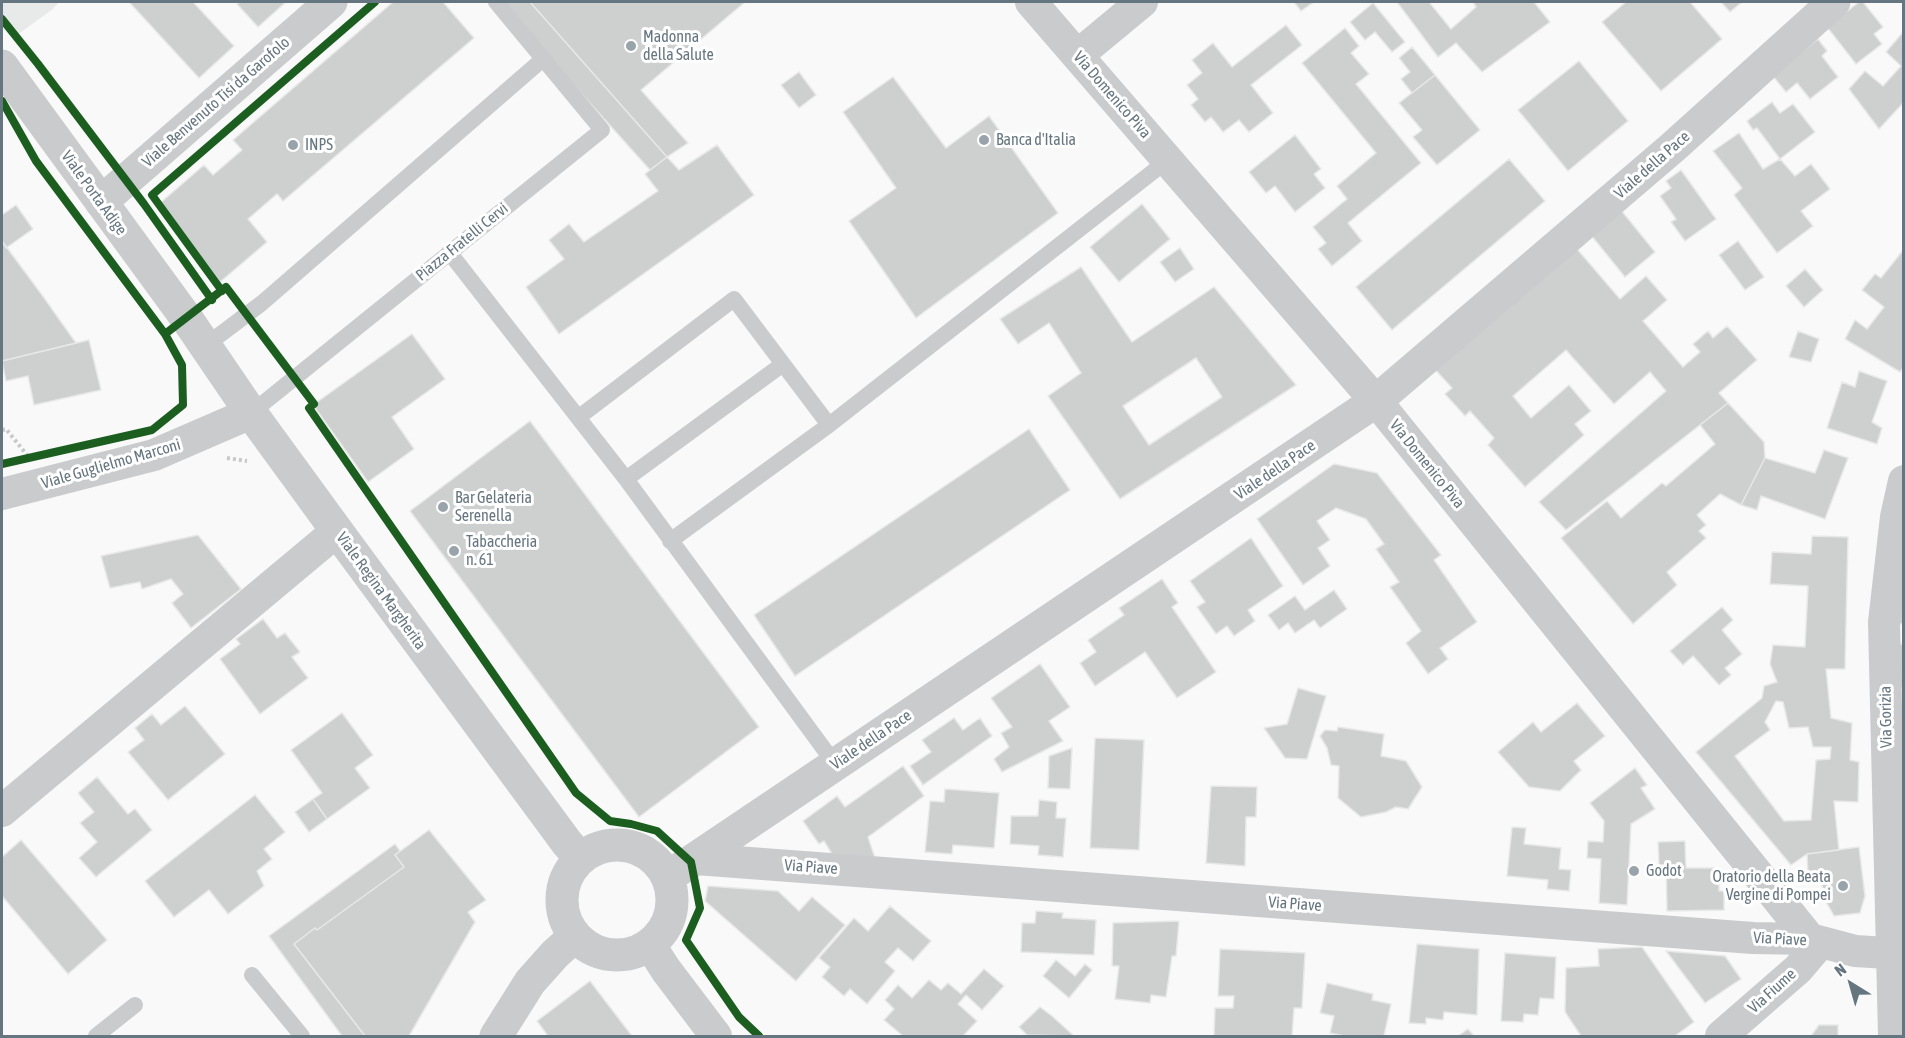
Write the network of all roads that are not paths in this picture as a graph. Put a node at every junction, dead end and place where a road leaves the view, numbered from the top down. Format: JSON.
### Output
{"nodes":[{"id":1,"x":331,"y":2,"type":"edge"},
{"id":2,"x":496,"y":2,"type":"edge"},
{"id":3,"x":1031,"y":2,"type":"edge"},
{"id":4,"x":1142,"y":2,"type":"edge"},
{"id":5,"x":1834,"y":2,"type":"edge"},
{"id":6,"x":1078,"y":55,"type":"junction"},
{"id":7,"x":543,"y":59,"type":"junction"},
{"id":8,"x":2,"y":66,"type":"edge"},
{"id":9,"x":1168,"y":160,"type":"junction"},
{"id":10,"x":101,"y":202,"type":"junction"},
{"id":11,"x":449,"y":252,"type":"junction"},
{"id":12,"x":199,"y":309,"type":"joint"},
{"id":13,"x":205,"y":346,"type":"junction"},
{"id":14,"x":783,"y":364,"type":"junction"},
{"id":15,"x":1376,"y":401,"type":"junction"},
{"id":16,"x":251,"y":413,"type":"junction"},
{"id":17,"x":579,"y":417,"type":"junction"},
{"id":18,"x":829,"y":424,"type":"junction"},
{"id":19,"x":626,"y":479,"type":"junction"},
{"id":20,"x":1904,"y":481,"type":"edge"},
{"id":21,"x":2,"y":494,"type":"edge"},
{"id":22,"x":337,"y":531,"type":"junction"},
{"id":23,"x":670,"y":541,"type":"junction"},
{"id":24,"x":835,"y":764,"type":"junction"},
{"id":25,"x":2,"y":811,"type":"edge"},
{"id":26,"x":580,"y":858,"type":"junction"},
{"id":27,"x":696,"y":859,"type":"junction"},
{"id":28,"x":668,"y":877,"type":"junction"},
{"id":29,"x":575,"y":936,"type":"junction"},
{"id":30,"x":1815,"y":941,"type":"junction"},
{"id":31,"x":650,"y":945,"type":"junction"},
{"id":32,"x":1898,"y":954,"type":"edge"},
{"id":33,"x":252,"y":975,"type":"dead end"},
{"id":34,"x":135,"y":1005,"type":"dead end"},
{"id":35,"x":105,"y":1034,"type":"edge"},
{"id":36,"x":302,"y":1036,"type":"edge"},
{"id":37,"x":496,"y":1036,"type":"edge"},
{"id":38,"x":716,"y":1036,"type":"edge"},
{"id":39,"x":1721,"y":1036,"type":"edge"},
{"id":40,"x":1894,"y":1036,"type":"edge"}],
"edges":[{"from":1,"to":10,"type":"street","name":"Viale Benvenuto Tisi da Garofolo"},
{"from":2,"to":7,"type":"lane","name":"Piazza Fratelli Cervi"},
{"from":3,"to":6,"type":"street","name":"Via Domenico Piva"},
{"from":4,"to":6,"type":"street"},
{"from":5,"to":15,"type":"street","name":"Viale della Pace"},
{"from":6,"to":9,"type":"street","name":"Via Domenico Piva"},
{"from":7,"to":11,"type":"lane","name":"Piazza Fratelli Cervi"},
{"from":7,"to":13,"type":"lane"},
{"from":8,"to":10,"type":"street","name":"Viale Porta Adige"},
{"from":9,"to":15,"type":"street","name":"Via Domenico Piva"},
{"from":9,"to":18,"type":"lane"},
{"from":10,"to":12,"type":"street","name":"Viale Porta Adige"},
{"from":11,"to":16,"type":"lane","name":"Piazza Fratelli Cervi"},
{"from":11,"to":17,"type":"lane"},
{"from":12,"to":13,"type":"street","name":"Viale Regina Margherita"},
{"from":13,"to":16,"type":"street","name":"Viale Regina Margherita"},
{"from":14,"to":17,"type":"lane"},
{"from":14,"to":18,"type":"lane"},
{"from":14,"to":19,"type":"lane"},
{"from":15,"to":24,"type":"street","name":"Viale della Pace"},
{"from":15,"to":30,"type":"street","name":"Via Domenico Piva"},
{"from":16,"to":21,"type":"street","name":"Viale Guglielmo Marconi"},
{"from":16,"to":22,"type":"street","name":"Viale Regina Margherita"},
{"from":17,"to":19,"type":"lane"},
{"from":18,"to":23,"type":"lane"},
{"from":19,"to":23,"type":"lane"},
{"from":20,"to":32,"type":"street","name":"Via Gorizia"},
{"from":22,"to":25,"type":"street"},
{"from":22,"to":26,"type":"street","name":"Viale Regina Margherita"},
{"from":23,"to":24,"type":"lane"},
{"from":24,"to":27,"type":"street","name":"Viale della Pace"},
{"from":26,"to":28,"type":"street"},
{"from":26,"to":29,"type":"street"},
{"from":27,"to":28,"type":"street","name":"Viale della Pace"},
{"from":27,"to":30,"type":"street","name":"Via Piave"},
{"from":28,"to":31,"type":"street"},
{"from":29,"to":31,"type":"street"},
{"from":29,"to":37,"type":"street"},
{"from":30,"to":32,"type":"street","name":"Via Piave"},
{"from":30,"to":39,"type":"street","name":"Via Fiume"},
{"from":31,"to":38,"type":"street"},
{"from":32,"to":40,"type":"street","name":"Via Gorizia"},
{"from":33,"to":36,"type":"lane"},
{"from":34,"to":35,"type":"lane"}]}
